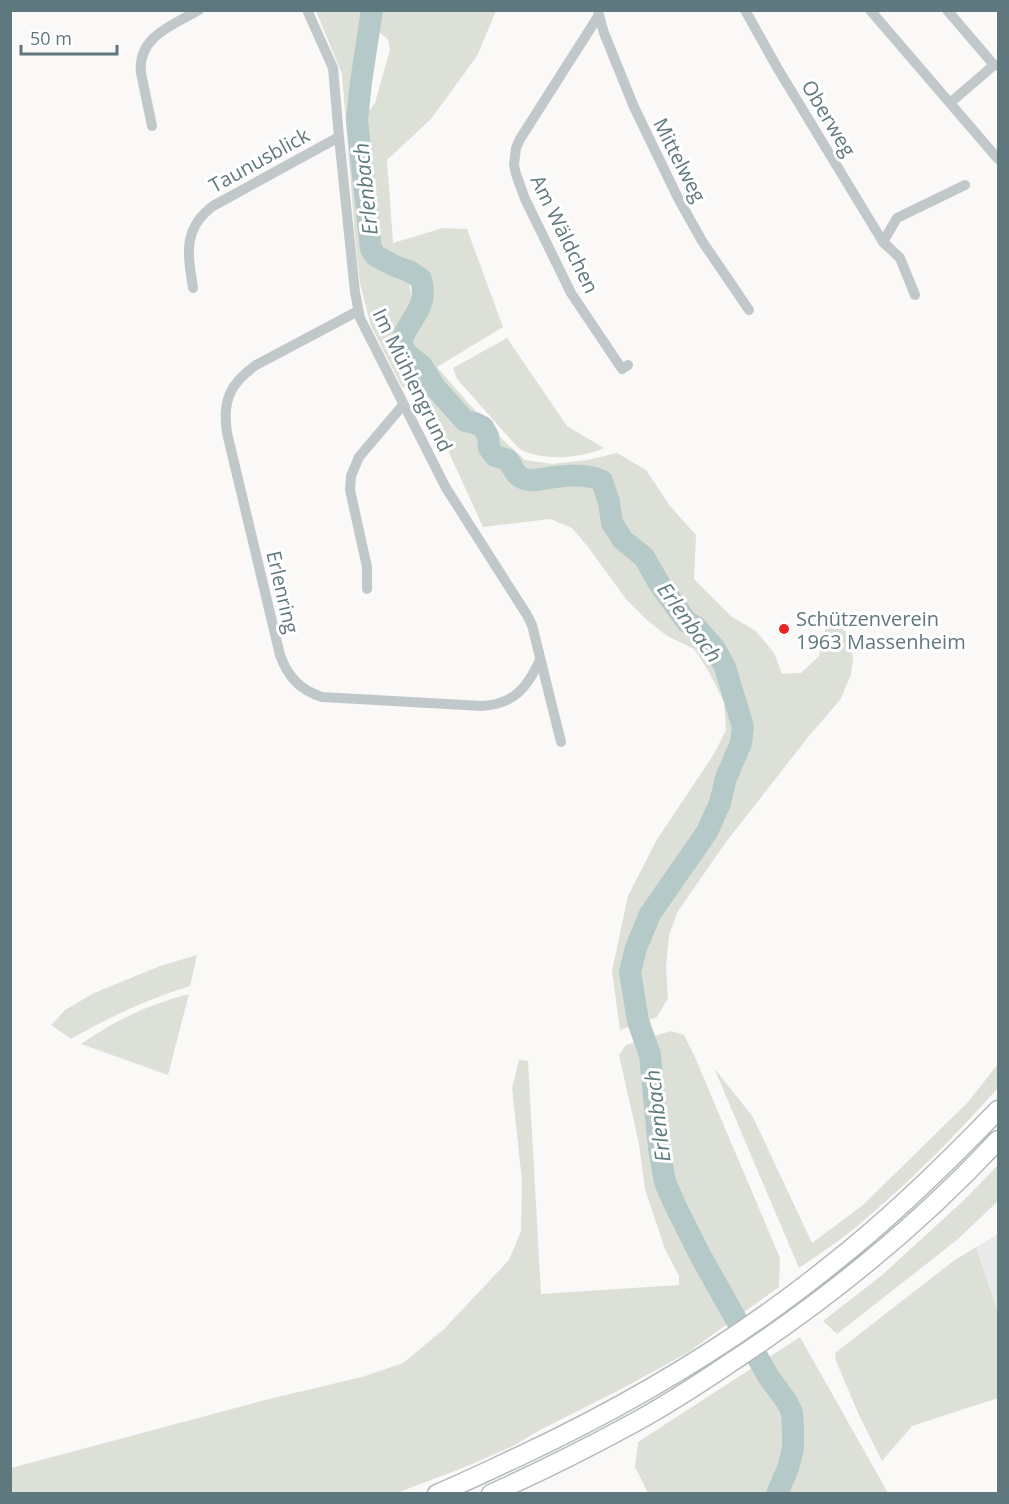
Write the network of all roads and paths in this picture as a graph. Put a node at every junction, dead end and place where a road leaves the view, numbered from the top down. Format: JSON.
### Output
{"nodes":[{"id":1,"x":199,"y":10,"type":"edge"},
{"id":2,"x":307,"y":10,"type":"edge"},
{"id":3,"x":745,"y":10,"type":"edge"},
{"id":4,"x":870,"y":10,"type":"edge"},
{"id":5,"x":947,"y":10,"type":"edge"},
{"id":6,"x":599,"y":13,"type":"edge"},
{"id":7,"x":996,"y":65,"type":"edge"},
{"id":8,"x":950,"y":103,"type":"junction"},
{"id":9,"x":152,"y":126,"type":"dead end"},
{"id":10,"x":339,"y":137,"type":"junction"},
{"id":11,"x":999,"y":159,"type":"edge"},
{"id":12,"x":965,"y":185,"type":"dead end"},
{"id":13,"x":884,"y":242,"type":"junction"},
{"id":14,"x":193,"y":288,"type":"dead end"},
{"id":15,"x":915,"y":295,"type":"dead end"},
{"id":16,"x":749,"y":310,"type":"dead end"},
{"id":17,"x":358,"y":311,"type":"junction"},
{"id":18,"x":628,"y":365,"type":"dead end"},
{"id":19,"x":403,"y":405,"type":"junction"},
{"id":20,"x":367,"y":589,"type":"dead end"},
{"id":21,"x":540,"y":660,"type":"junction"},
{"id":22,"x":561,"y":742,"type":"dead end"},
{"id":23,"x":999,"y":1110,"type":"edge"},
{"id":24,"x":999,"y":1140,"type":"edge"},
{"id":25,"x":437,"y":1494,"type":"edge"},
{"id":26,"x":491,"y":1494,"type":"edge"}],
"edges":[{"from":1,"to":9,"type":"street"},
{"from":2,"to":10,"type":"street","name":"Im Mühlengrund"},
{"from":3,"to":13,"type":"street","name":"Oberweg"},
{"from":4,"to":8,"type":"street"},
{"from":5,"to":7,"type":"street"},
{"from":6,"to":16,"type":"street","name":"Mittelweg"},
{"from":6,"to":18,"type":"street","name":"Am Wäldchen"},
{"from":7,"to":8,"type":"street"},
{"from":8,"to":11,"type":"street"},
{"from":10,"to":14,"type":"street","name":"Taunusblick"},
{"from":10,"to":17,"type":"street","name":"Im Mühlengrund"},
{"from":12,"to":13,"type":"street"},
{"from":13,"to":15,"type":"street","name":"Oberweg"},
{"from":17,"to":19,"type":"street","name":"Im Mühlengrund"},
{"from":17,"to":21,"type":"street","name":"Erlenring"},
{"from":19,"to":20,"type":"street"},
{"from":19,"to":21,"type":"street","name":"Im Mühlengrund"},
{"from":21,"to":22,"type":"street","name":"Im Mühlengrund"},
{"from":23,"to":25,"type":"highway"},
{"from":24,"to":26,"type":"highway"}]}
